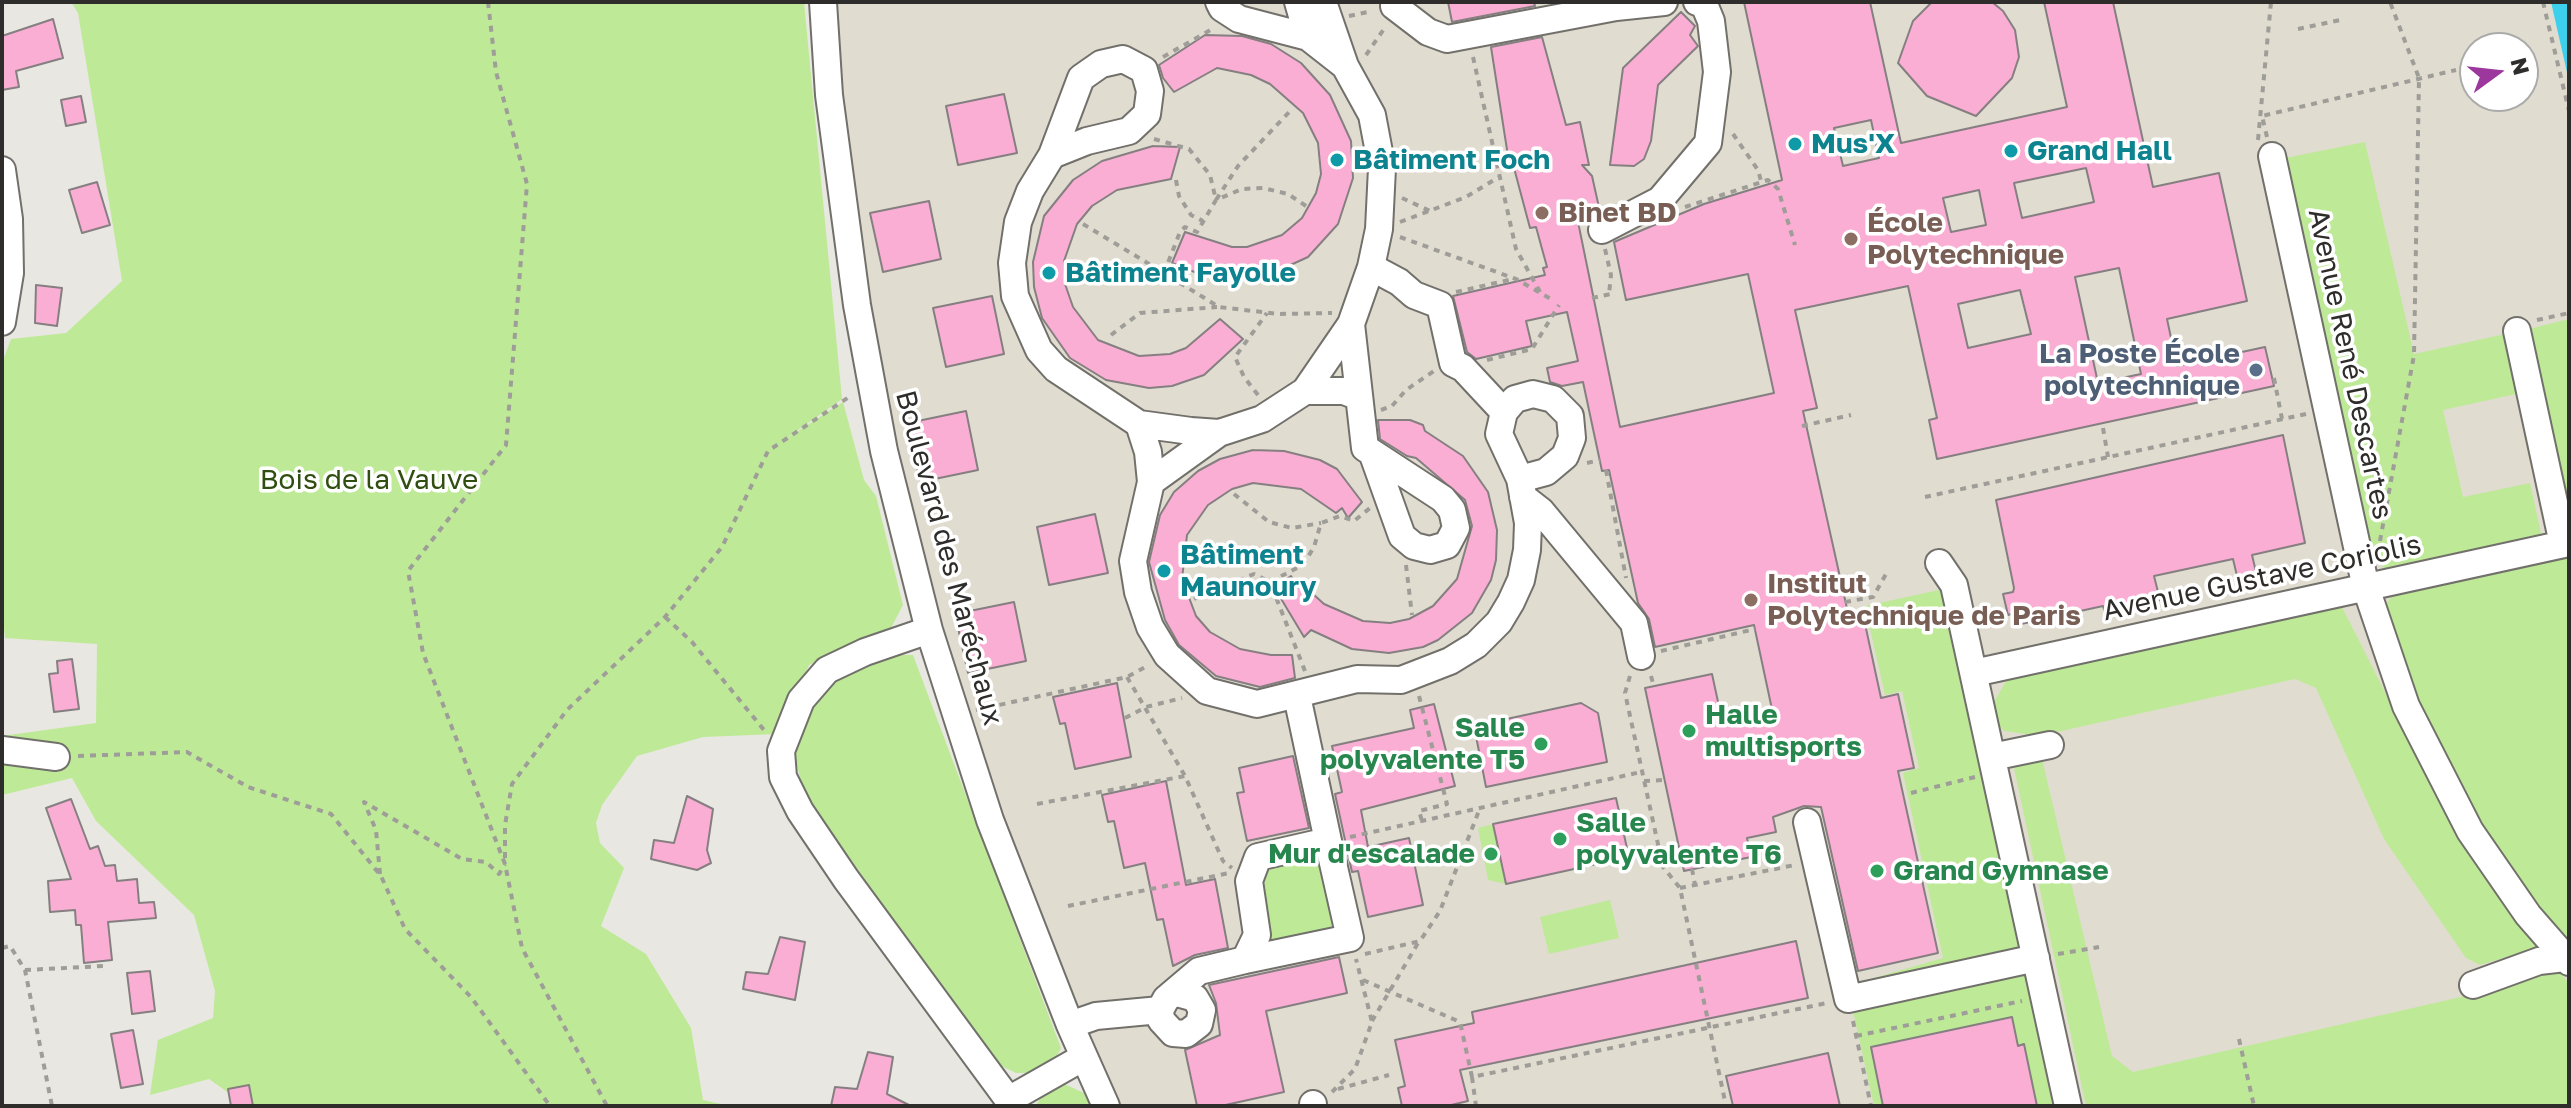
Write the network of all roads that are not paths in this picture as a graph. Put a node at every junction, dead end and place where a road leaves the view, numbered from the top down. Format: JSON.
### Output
{"nodes":[{"id":1,"x":823,"y":2,"type":"edge"},
{"id":2,"x":1298,"y":2,"type":"edge"},
{"id":3,"x":1323,"y":2,"type":"edge"},
{"id":4,"x":1664,"y":2,"type":"edge"},
{"id":5,"x":1697,"y":2,"type":"edge"},
{"id":6,"x":1400,"y":6,"type":"edge"},
{"id":7,"x":1229,"y":10,"type":"edge"},
{"id":8,"x":1308,"y":37,"type":"junction"},
{"id":9,"x":1347,"y":69,"type":"junction"},
{"id":10,"x":1052,"y":155,"type":"junction"},
{"id":11,"x":2272,"y":156,"type":"road end"},
{"id":12,"x":3,"y":185,"type":"edge"},
{"id":13,"x":1605,"y":236,"type":"road end"},
{"id":14,"x":1371,"y":267,"type":"junction"},
{"id":15,"x":1353,"y":319,"type":"junction"},
{"id":16,"x":2,"y":322,"type":"edge"},
{"id":17,"x":2523,"y":327,"type":"road end"},
{"id":18,"x":1305,"y":391,"type":"junction"},
{"id":19,"x":1358,"y":407,"type":"junction"},
{"id":20,"x":1504,"y":412,"type":"junction"},
{"id":21,"x":1139,"y":424,"type":"junction"},
{"id":22,"x":1219,"y":433,"type":"junction"},
{"id":23,"x":1373,"y":455,"type":"junction"},
{"id":24,"x":1151,"y":482,"type":"junction"},
{"id":25,"x":1522,"y":488,"type":"junction"},
{"id":26,"x":2566,"y":544,"type":"edge"},
{"id":27,"x":1939,"y":563,"type":"dead end"},
{"id":28,"x":2366,"y":588,"type":"junction"},
{"id":29,"x":929,"y":630,"type":"junction"},
{"id":30,"x":1644,"y":655,"type":"road end"},
{"id":31,"x":1974,"y":673,"type":"junction"},
{"id":32,"x":1297,"y":696,"type":"junction"},
{"id":33,"x":2050,"y":745,"type":"dead end"},
{"id":34,"x":2,"y":750,"type":"edge"},
{"id":35,"x":56,"y":757,"type":"road end"},
{"id":36,"x":1994,"y":765,"type":"junction"},
{"id":37,"x":1807,"y":822,"type":"dead end"},
{"id":38,"x":1328,"y":841,"type":"junction"},
{"id":39,"x":2036,"y":958,"type":"junction"},
{"id":40,"x":1245,"y":960,"type":"junction"},
{"id":41,"x":2567,"y":960,"type":"edge"},
{"id":42,"x":2473,"y":985,"type":"dead end"},
{"id":43,"x":1070,"y":1025,"type":"junction"},
{"id":44,"x":1084,"y":1057,"type":"junction"},
{"id":45,"x":1012,"y":1103,"type":"edge"},
{"id":46,"x":1106,"y":1106,"type":"edge"},
{"id":47,"x":2068,"y":1106,"type":"edge"}],
"edges":[{"from":1,"to":29,"type":"street","name":"Boulevard des Maréchaux"},
{"from":2,"to":8,"type":"street"},
{"from":3,"to":9,"type":"street"},
{"from":4,"to":6,"type":"street"},
{"from":5,"to":13,"type":"street"},
{"from":7,"to":8,"type":"street"},
{"from":8,"to":9,"type":"street"},
{"from":9,"to":14,"type":"street"},
{"from":10,"to":10,"type":"street"},
{"from":10,"to":21,"type":"street"},
{"from":11,"to":28,"type":"street","name":"Avenue René Descartes"},
{"from":12,"to":16,"type":"street"},
{"from":14,"to":15,"type":"street"},
{"from":14,"to":20,"type":"street"},
{"from":15,"to":18,"type":"street"},
{"from":15,"to":19,"type":"street"},
{"from":17,"to":26,"type":"street","name":"Avenue Gustave Coriolis"},
{"from":18,"to":19,"type":"street"},
{"from":18,"to":22,"type":"street"},
{"from":19,"to":23,"type":"street"},
{"from":20,"to":25,"type":"street"},
{"from":20,"to":25,"type":"street"},
{"from":21,"to":22,"type":"street"},
{"from":21,"to":24,"type":"street"},
{"from":22,"to":24,"type":"street"},
{"from":23,"to":23,"type":"street"},
{"from":24,"to":32,"type":"street"},
{"from":25,"to":30,"type":"street"},
{"from":25,"to":32,"type":"street"},
{"from":26,"to":28,"type":"street","name":"Avenue Gustave Coriolis"},
{"from":27,"to":31,"type":"street"},
{"from":28,"to":31,"type":"street","name":"Avenue Gustave Coriolis"},
{"from":28,"to":41,"type":"street","name":"Avenue René Descartes"},
{"from":29,"to":43,"type":"street","name":"Boulevard des Maréchaux"},
{"from":29,"to":45,"type":"street"},
{"from":31,"to":36,"type":"street"},
{"from":32,"to":38,"type":"street"},
{"from":33,"to":36,"type":"street"},
{"from":34,"to":35,"type":"street"},
{"from":36,"to":39,"type":"street"},
{"from":37,"to":39,"type":"street"},
{"from":38,"to":40,"type":"street"},
{"from":38,"to":40,"type":"street"},
{"from":39,"to":47,"type":"street"},
{"from":40,"to":43,"type":"street"},
{"from":41,"to":42,"type":"street"},
{"from":43,"to":44,"type":"street","name":"Boulevard des Maréchaux"},
{"from":44,"to":45,"type":"street"},
{"from":44,"to":46,"type":"street","name":"Boulevard des Maréchaux"}]}
